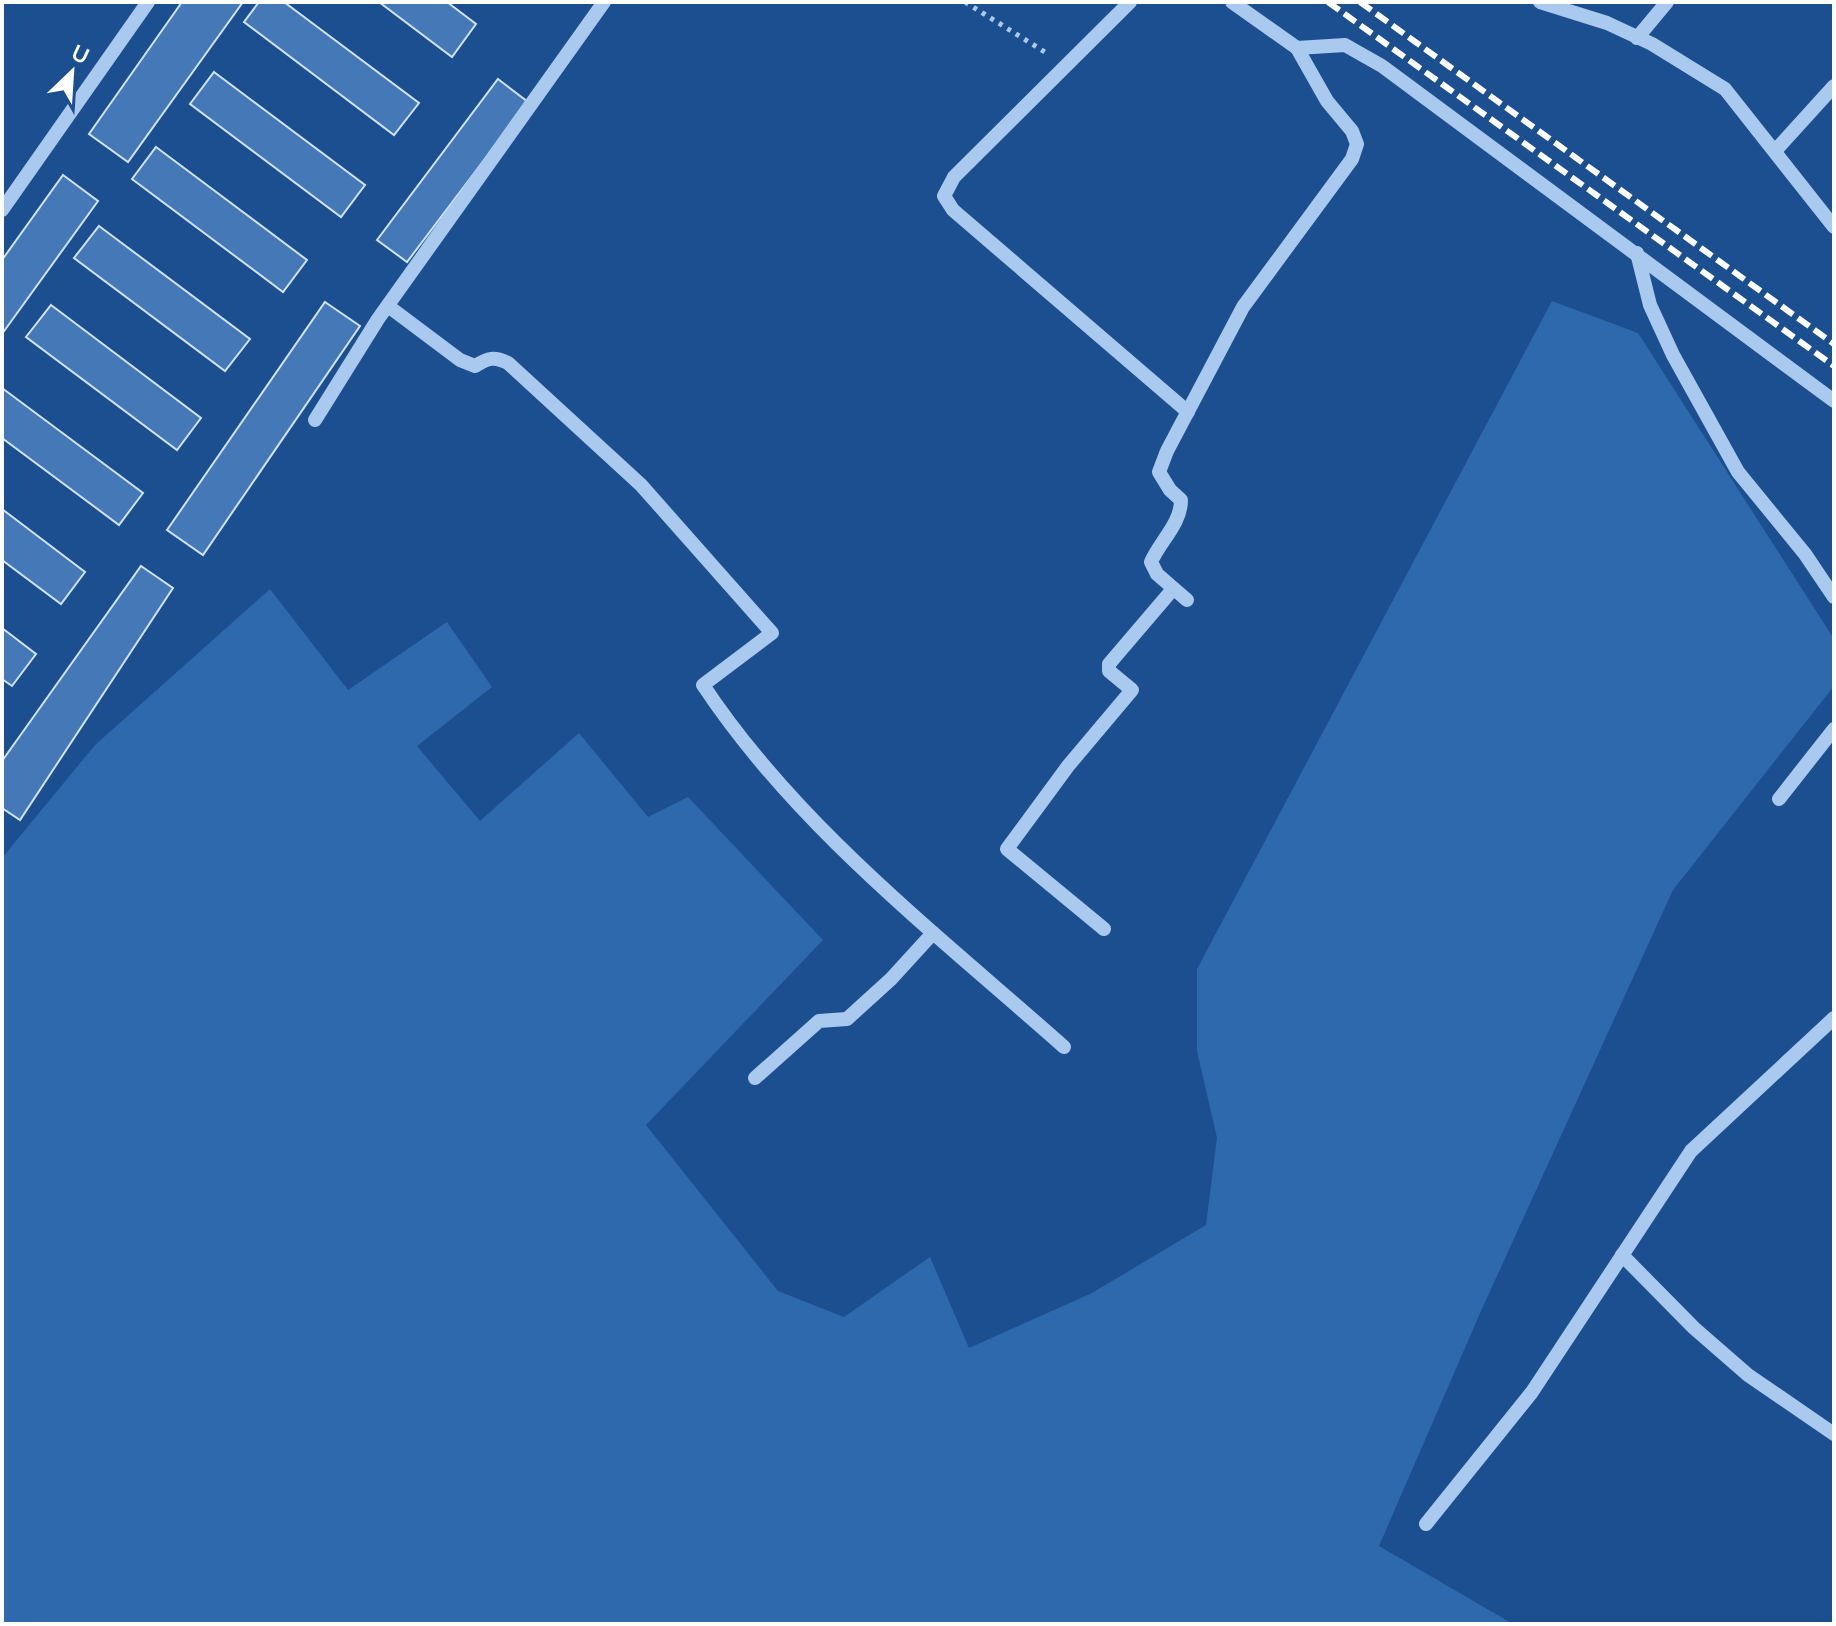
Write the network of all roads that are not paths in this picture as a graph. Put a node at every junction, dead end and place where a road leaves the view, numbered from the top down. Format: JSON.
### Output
{"nodes":[{"id":1,"x":148,"y":2,"type":"edge"},
{"id":2,"x":604,"y":2,"type":"edge"},
{"id":3,"x":1130,"y":2,"type":"edge"},
{"id":4,"x":1232,"y":2,"type":"edge"},
{"id":5,"x":1540,"y":2,"type":"edge"},
{"id":6,"x":1667,"y":2,"type":"edge"},
{"id":7,"x":1637,"y":38,"type":"junction"},
{"id":8,"x":1297,"y":48,"type":"junction"},
{"id":9,"x":1834,"y":86,"type":"edge"},
{"id":10,"x":1775,"y":151,"type":"junction"},
{"id":11,"x":2,"y":210,"type":"edge"},
{"id":12,"x":1834,"y":227,"type":"edge"},
{"id":13,"x":1637,"y":253,"type":"junction"},
{"id":14,"x":388,"y":306,"type":"junction"},
{"id":15,"x":1834,"y":401,"type":"edge"},
{"id":16,"x":1188,"y":412,"type":"junction"},
{"id":17,"x":315,"y":420,"type":"dead end"},
{"id":18,"x":1173,"y":589,"type":"junction"},
{"id":19,"x":1834,"y":597,"type":"edge"},
{"id":20,"x":1187,"y":600,"type":"dead end"},
{"id":21,"x":1834,"y":729,"type":"edge"},
{"id":22,"x":1779,"y":799,"type":"dead end"},
{"id":23,"x":1104,"y":929,"type":"dead end"},
{"id":24,"x":933,"y":933,"type":"junction"},
{"id":25,"x":1834,"y":1018,"type":"edge"},
{"id":26,"x":1064,"y":1047,"type":"dead end"},
{"id":27,"x":755,"y":1078,"type":"dead end"},
{"id":28,"x":1622,"y":1255,"type":"junction"},
{"id":29,"x":1834,"y":1434,"type":"edge"},
{"id":30,"x":1426,"y":1524,"type":"dead end"}],
"edges":[{"from":1,"to":11,"type":"street"},
{"from":2,"to":14,"type":"street"},
{"from":3,"to":16,"type":"street"},
{"from":4,"to":8,"type":"street"},
{"from":5,"to":7,"type":"street"},
{"from":6,"to":7,"type":"street"},
{"from":7,"to":10,"type":"street"},
{"from":8,"to":13,"type":"street"},
{"from":8,"to":16,"type":"street"},
{"from":9,"to":10,"type":"street"},
{"from":10,"to":12,"type":"street"},
{"from":13,"to":15,"type":"street"},
{"from":13,"to":19,"type":"street"},
{"from":14,"to":17,"type":"street"},
{"from":14,"to":24,"type":"street"},
{"from":16,"to":18,"type":"street"},
{"from":18,"to":20,"type":"street"},
{"from":18,"to":23,"type":"street"},
{"from":21,"to":22,"type":"street"},
{"from":24,"to":26,"type":"street"},
{"from":24,"to":27,"type":"street"},
{"from":25,"to":28,"type":"street"},
{"from":28,"to":29,"type":"street"},
{"from":28,"to":30,"type":"street"}]}
